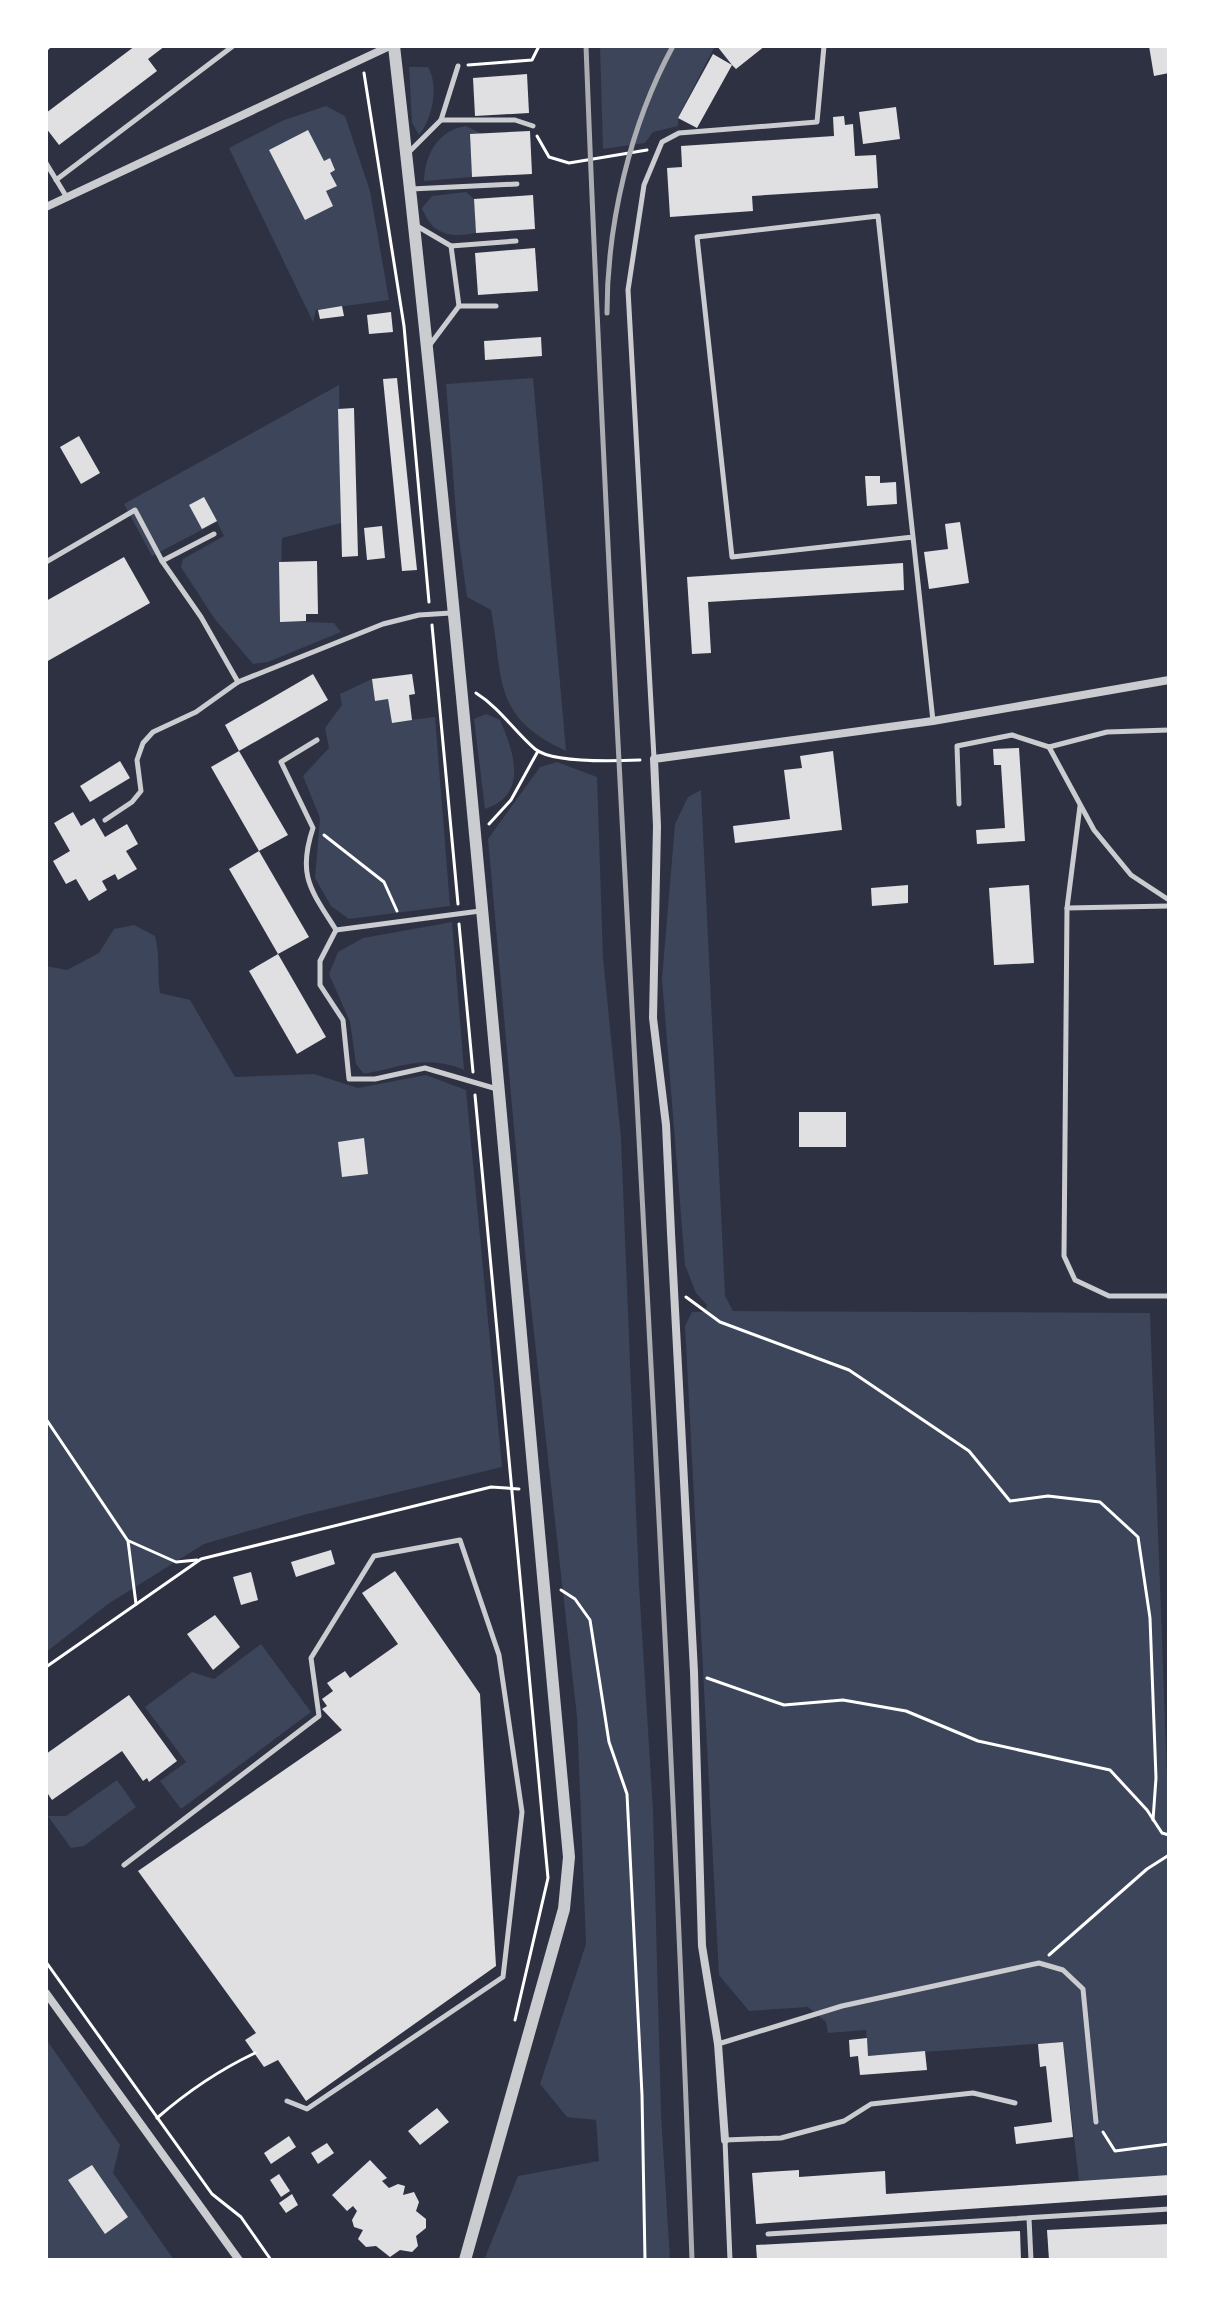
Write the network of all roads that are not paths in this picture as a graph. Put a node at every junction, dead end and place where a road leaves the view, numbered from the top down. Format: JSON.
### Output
{"nodes":[{"id":1,"x":233,"y":46,"type":"edge"},
{"id":2,"x":392,"y":46,"type":"edge"},
{"id":3,"x":824,"y":46,"type":"edge"},
{"id":4,"x":458,"y":66,"type":"road end"},
{"id":5,"x":441,"y":120,"type":"junction"},
{"id":6,"x":533,"y":126,"type":"road end"},
{"id":7,"x":406,"y":155,"type":"junction"},
{"id":8,"x":46,"y":163,"type":"edge"},
{"id":9,"x":56,"y":180,"type":"junction"},
{"id":10,"x":517,"y":184,"type":"dead end"},
{"id":11,"x":410,"y":189,"type":"junction"},
{"id":12,"x":66,"y":196,"type":"junction"},
{"id":13,"x":46,"y":207,"type":"edge"},
{"id":14,"x":413,"y":223,"type":"junction"},
{"id":15,"x":516,"y":241,"type":"dead end"},
{"id":16,"x":451,"y":246,"type":"junction"},
{"id":17,"x":459,"y":306,"type":"junction"},
{"id":18,"x":496,"y":306,"type":"dead end"},
{"id":19,"x":427,"y":349,"type":"junction"},
{"id":20,"x":214,"y":534,"type":"dead end"},
{"id":21,"x":913,"y":537,"type":"junction"},
{"id":22,"x":162,"y":561,"type":"junction"},
{"id":23,"x":46,"y":562,"type":"edge"},
{"id":24,"x":456,"y":613,"type":"junction"},
{"id":25,"x":1169,"y":680,"type":"edge"},
{"id":26,"x":238,"y":682,"type":"junction"},
{"id":27,"x":933,"y":721,"type":"junction"},
{"id":28,"x":1169,"y":730,"type":"edge"},
{"id":29,"x":317,"y":740,"type":"dead end"},
{"id":30,"x":1049,"y":747,"type":"junction"},
{"id":31,"x":654,"y":759,"type":"junction"},
{"id":32,"x":1080,"y":803,"type":"junction"},
{"id":33,"x":959,"y":804,"type":"dead end"},
{"id":34,"x":105,"y":820,"type":"dead end"},
{"id":35,"x":1169,"y":903,"type":"edge"},
{"id":36,"x":1067,"y":908,"type":"junction"},
{"id":37,"x":480,"y":911,"type":"junction"},
{"id":38,"x":336,"y":930,"type":"junction"},
{"id":39,"x":498,"y":1089,"type":"junction"},
{"id":40,"x":1169,"y":1296,"type":"edge"},
{"id":41,"x":124,"y":1865,"type":"dead end"},
{"id":42,"x":46,"y":1993,"type":"edge"},
{"id":43,"x":718,"y":2044,"type":"junction"},
{"id":44,"x":287,"y":2101,"type":"dead end"},
{"id":45,"x":1015,"y":2103,"type":"dead end"},
{"id":46,"x":1096,"y":2122,"type":"road end"},
{"id":47,"x":725,"y":2140,"type":"junction"},
{"id":48,"x":1169,"y":2209,"type":"edge"},
{"id":49,"x":1029,"y":2218,"type":"junction"},
{"id":50,"x":768,"y":2234,"type":"dead end"},
{"id":51,"x":239,"y":2260,"type":"edge"},
{"id":52,"x":465,"y":2260,"type":"edge"},
{"id":53,"x":730,"y":2260,"type":"edge"},
{"id":54,"x":1031,"y":2260,"type":"edge"}],
"edges":[{"from":1,"to":9,"type":"lane"},
{"from":2,"to":7,"type":"street"},
{"from":2,"to":12,"type":"street"},
{"from":3,"to":31,"type":"lane"},
{"from":4,"to":5,"type":"lane"},
{"from":5,"to":6,"type":"lane"},
{"from":5,"to":7,"type":"lane"},
{"from":7,"to":11,"type":"street"},
{"from":8,"to":9,"type":"lane"},
{"from":9,"to":12,"type":"lane"},
{"from":10,"to":11,"type":"lane"},
{"from":11,"to":14,"type":"street"},
{"from":12,"to":13,"type":"street"},
{"from":14,"to":16,"type":"lane"},
{"from":14,"to":19,"type":"street"},
{"from":15,"to":16,"type":"lane"},
{"from":16,"to":17,"type":"lane"},
{"from":17,"to":18,"type":"lane"},
{"from":17,"to":19,"type":"lane"},
{"from":19,"to":24,"type":"street"},
{"from":20,"to":22,"type":"lane"},
{"from":21,"to":21,"type":"lane"},
{"from":21,"to":27,"type":"lane"},
{"from":22,"to":23,"type":"lane"},
{"from":22,"to":26,"type":"lane"},
{"from":24,"to":26,"type":"lane"},
{"from":24,"to":37,"type":"street"},
{"from":25,"to":27,"type":"street"},
{"from":26,"to":34,"type":"lane"},
{"from":27,"to":31,"type":"street"},
{"from":28,"to":30,"type":"lane"},
{"from":29,"to":38,"type":"lane"},
{"from":30,"to":32,"type":"lane"},
{"from":30,"to":33,"type":"lane"},
{"from":31,"to":43,"type":"street"},
{"from":32,"to":35,"type":"lane"},
{"from":32,"to":36,"type":"lane"},
{"from":35,"to":36,"type":"lane"},
{"from":36,"to":40,"type":"lane"},
{"from":37,"to":38,"type":"lane"},
{"from":37,"to":39,"type":"street"},
{"from":38,"to":39,"type":"lane"},
{"from":39,"to":52,"type":"street"},
{"from":41,"to":44,"type":"lane"},
{"from":42,"to":51,"type":"street"},
{"from":43,"to":46,"type":"lane"},
{"from":43,"to":47,"type":"street"},
{"from":45,"to":47,"type":"lane"},
{"from":47,"to":53,"type":"lane"},
{"from":48,"to":49,"type":"lane"},
{"from":49,"to":50,"type":"lane"},
{"from":49,"to":54,"type":"lane"}]}
